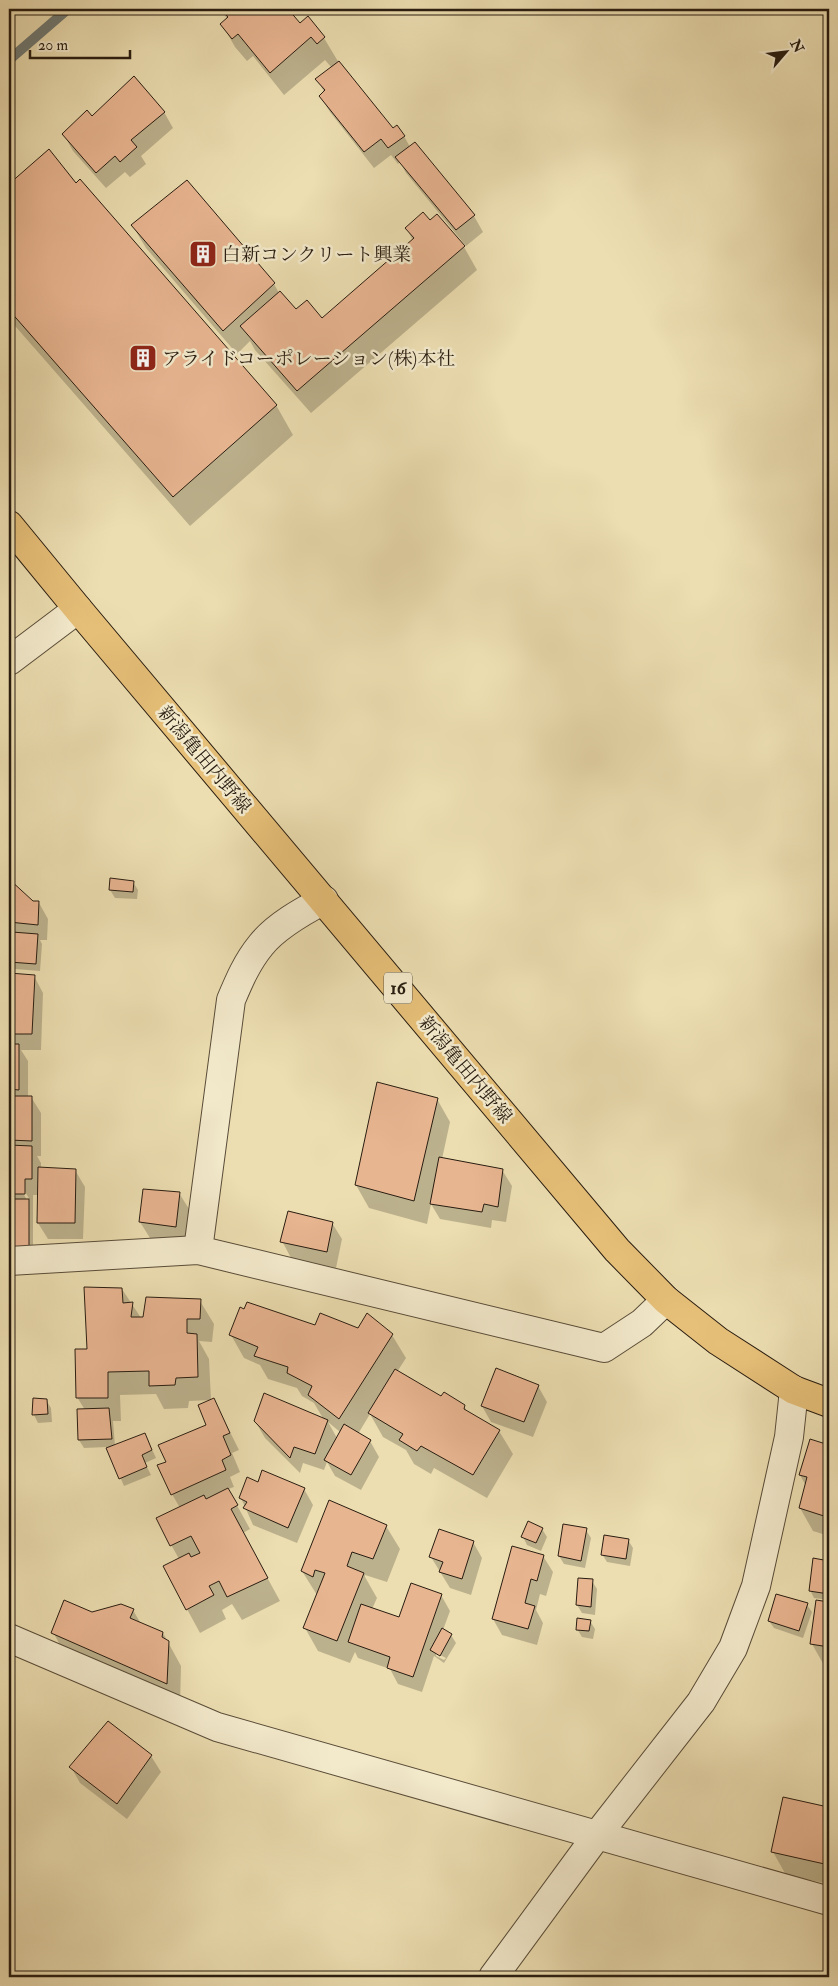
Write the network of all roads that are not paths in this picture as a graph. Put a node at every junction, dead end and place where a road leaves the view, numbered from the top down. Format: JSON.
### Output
{"nodes":[{"id":1,"x":9,"y":524,"type":"edge"},
{"id":2,"x":78,"y":609,"type":"junction"},
{"id":3,"x":9,"y":661,"type":"edge"},
{"id":4,"x":324,"y":900,"type":"junction"},
{"id":5,"x":198,"y":1250,"type":"junction"},
{"id":6,"x":9,"y":1260,"type":"edge"},
{"id":7,"x":666,"y":1300,"type":"junction"},
{"id":8,"x":794,"y":1390,"type":"junction"},
{"id":9,"x":829,"y":1403,"type":"edge"},
{"id":10,"x":9,"y":1638,"type":"edge"},
{"id":11,"x":598,"y":1834,"type":"junction"},
{"id":12,"x":829,"y":1901,"type":"edge"},
{"id":13,"x":492,"y":1977,"type":"edge"}],
"edges":[{"from":1,"to":2,"type":"main road","name":"新潟亀田内野線","number":"16"},
{"from":2,"to":3,"type":"street"},
{"from":2,"to":4,"type":"main road","name":"新潟亀田内野線","number":"16"},
{"from":4,"to":5,"type":"street"},
{"from":4,"to":7,"type":"main road","name":"新潟亀田内野線","number":"16"},
{"from":5,"to":6,"type":"street"},
{"from":5,"to":7,"type":"street"},
{"from":7,"to":8,"type":"main road","name":"新潟亀田内野線","number":"16"},
{"from":8,"to":9,"type":"main road","name":"新潟亀田内野線","number":"16"},
{"from":8,"to":11,"type":"street"},
{"from":10,"to":11,"type":"street"},
{"from":11,"to":12,"type":"street"},
{"from":11,"to":13,"type":"street"}]}
